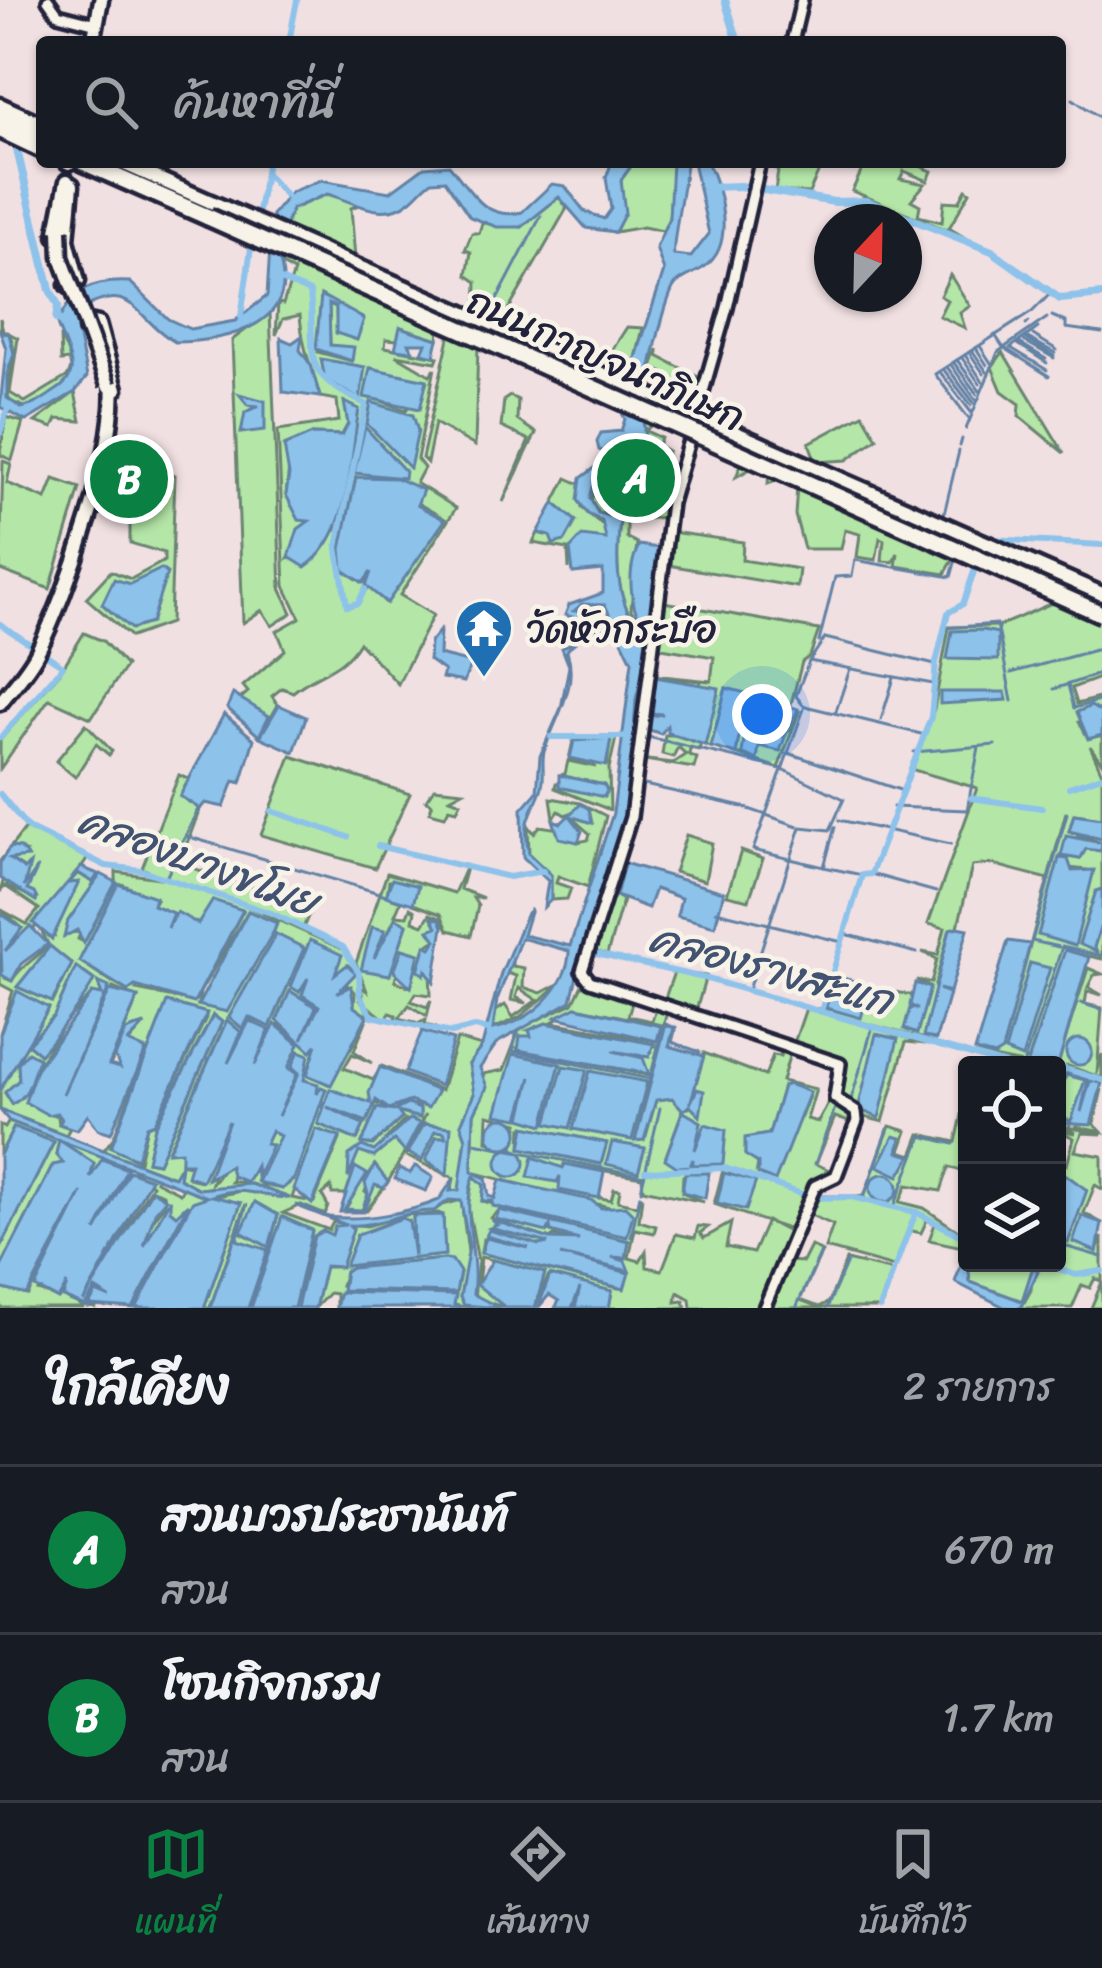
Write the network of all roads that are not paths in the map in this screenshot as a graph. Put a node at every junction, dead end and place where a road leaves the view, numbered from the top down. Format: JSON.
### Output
{"nodes":[{"id":1,"x":48,"y":0,"type":"edge"},
{"id":2,"x":105,"y":0,"type":"edge"},
{"id":3,"x":802,"y":0,"type":"edge"},
{"id":4,"x":101,"y":25,"type":"junction"},
{"id":5,"x":98,"y":36,"type":"edge"},
{"id":6,"x":793,"y":36,"type":"edge"},
{"id":7,"x":3,"y":122,"type":"edge"},
{"id":8,"x":36,"y":132,"type":"edge"},
{"id":9,"x":72,"y":168,"type":"edge"},
{"id":10,"x":87,"y":168,"type":"edge"},
{"id":11,"x":112,"y":168,"type":"edge"},
{"id":12,"x":133,"y":168,"type":"edge"},
{"id":13,"x":134,"y":168,"type":"edge"},
{"id":14,"x":759,"y":168,"type":"edge"},
{"id":15,"x":69,"y":183,"type":"junction"},
{"id":16,"x":232,"y":212,"type":"junction"},
{"id":17,"x":110,"y":407,"type":"junction"},
{"id":18,"x":698,"y":417,"type":"junction"},
{"id":19,"x":1102,"y":594,"type":"edge"},
{"id":20,"x":1102,"y":610,"type":"edge"},
{"id":21,"x":35,"y":649,"type":"junction"},
{"id":22,"x":0,"y":690,"type":"edge"},
{"id":23,"x":0,"y":703,"type":"edge"},
{"id":24,"x":764,"y":1308,"type":"edge"}],
"edges":[{"from":1,"to":4,"type":"street"},
{"from":2,"to":4,"type":"main road"},
{"from":3,"to":6,"type":"street"},
{"from":4,"to":5,"type":"main road"},
{"from":7,"to":8,"type":"highway"},
{"from":9,"to":15,"type":"main road"},
{"from":10,"to":20,"type":"highway","name":"ถนนกาญจนาภิเษก","bridge":true},
{"from":11,"to":20,"type":"highway","name":"ถนนกาญจนาภิเษก","bridge":true},
{"from":12,"to":16,"type":"main road"},
{"from":13,"to":16,"type":"main road"},
{"from":14,"to":18,"type":"street"},
{"from":15,"to":15,"type":"main road"},
{"from":15,"to":17,"type":"main road","bridge":true},
{"from":16,"to":18,"type":"main road"},
{"from":17,"to":17,"type":"main road"},
{"from":17,"to":21,"type":"main road"},
{"from":18,"to":19,"type":"main road"},
{"from":18,"to":24,"type":"street"},
{"from":21,"to":22,"type":"main road"},
{"from":21,"to":23,"type":"main road"}]}
